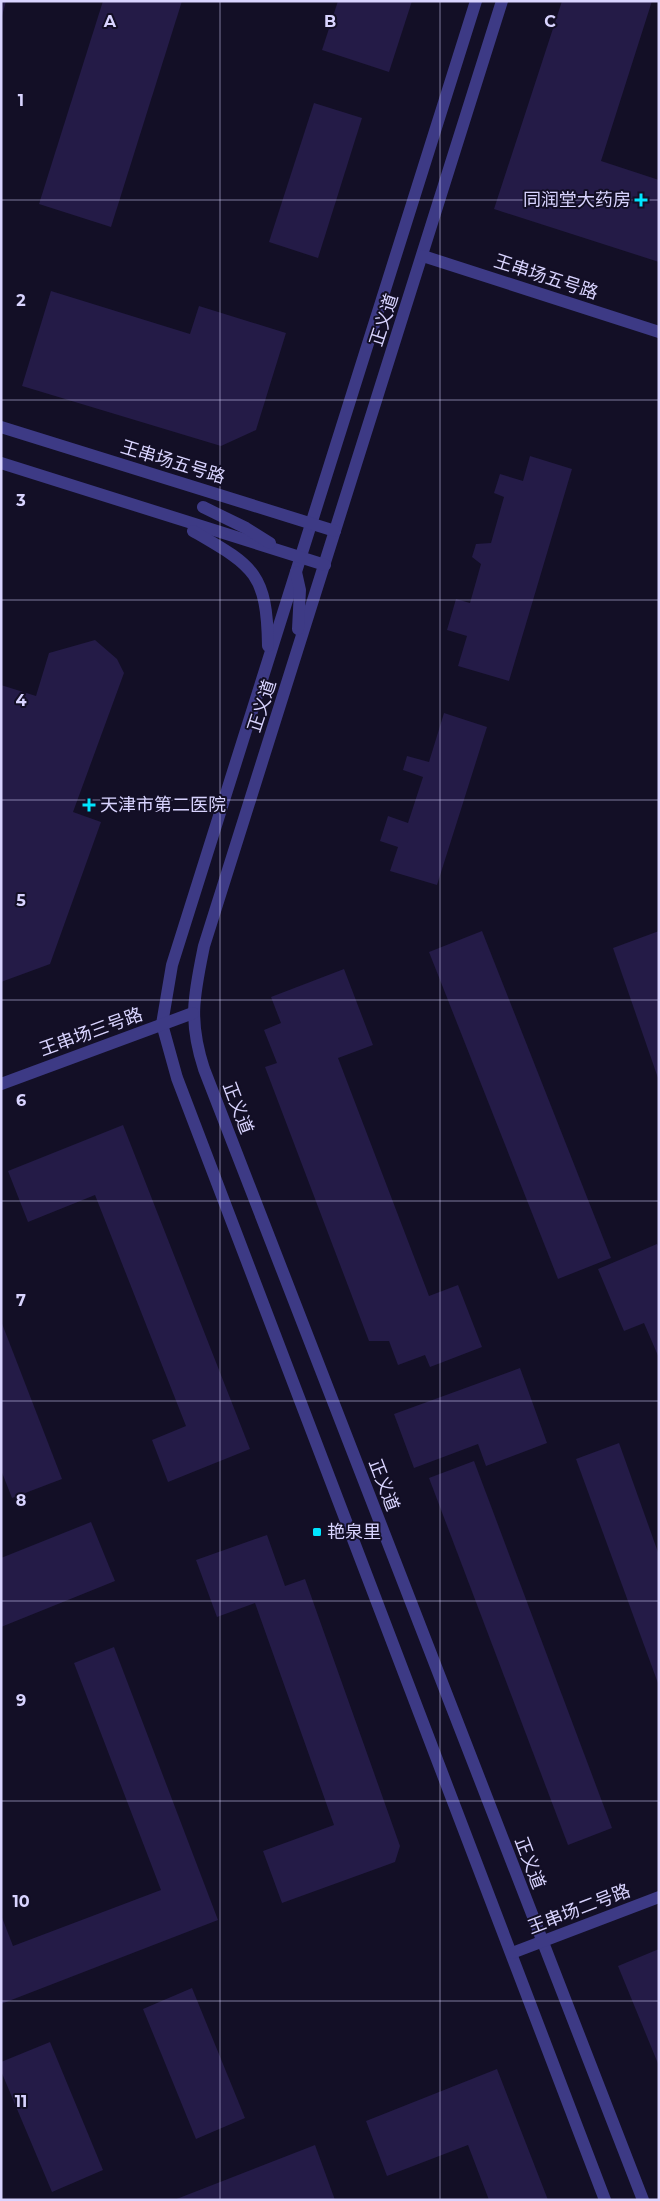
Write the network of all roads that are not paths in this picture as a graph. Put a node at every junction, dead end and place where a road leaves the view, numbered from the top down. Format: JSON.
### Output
{"nodes":[{"id":1,"x":476,"y":1,"type":"edge"},
{"id":2,"x":502,"y":1,"type":"edge"},
{"id":3,"x":423,"y":256,"type":"junction"},
{"id":4,"x":659,"y":332,"type":"edge"},
{"id":5,"x":1,"y":427,"type":"edge"},
{"id":6,"x":1,"y":463,"type":"edge"},
{"id":7,"x":203,"y":507,"type":"dead end"},
{"id":8,"x":310,"y":523,"type":"junction"},
{"id":9,"x":193,"y":531,"type":"dead end"},
{"id":10,"x":335,"y":531,"type":"junction"},
{"id":11,"x":300,"y":556,"type":"junction"},
{"id":12,"x":325,"y":565,"type":"junction"},
{"id":13,"x":268,"y":660,"type":"dead end"},
{"id":14,"x":292,"y":666,"type":"dead end"},
{"id":15,"x":193,"y":1012,"type":"junction"},
{"id":16,"x":162,"y":1024,"type":"junction"},
{"id":17,"x":1,"y":1084,"type":"edge"},
{"id":18,"x":659,"y":1897,"type":"edge"},
{"id":19,"x":542,"y":1940,"type":"junction"},
{"id":20,"x":512,"y":1953,"type":"junction"},
{"id":21,"x":605,"y":2200,"type":"edge"},
{"id":22,"x":642,"y":2200,"type":"edge"}],
"edges":[{"from":1,"to":8,"type":"street","name":"正义道"},
{"from":2,"to":3,"type":"street","name":"正义道"},
{"from":3,"to":4,"type":"street","name":"王串场五号路"},
{"from":3,"to":10,"type":"street","name":"正义道"},
{"from":5,"to":8,"type":"street","name":"王串场五号路"},
{"from":6,"to":11,"type":"street"},
{"from":7,"to":14,"type":"street"},
{"from":8,"to":10,"type":"street","name":"王串场五号路"},
{"from":8,"to":11,"type":"street","name":"正义道"},
{"from":9,"to":13,"type":"street"},
{"from":10,"to":12,"type":"street","name":"正义道"},
{"from":11,"to":12,"type":"street"},
{"from":11,"to":16,"type":"street","name":"正义道"},
{"from":12,"to":15,"type":"street","name":"正义道"},
{"from":15,"to":16,"type":"street","name":"王串场三号路"},
{"from":15,"to":19,"type":"street","name":"正义道"},
{"from":16,"to":17,"type":"street","name":"王串场三号路"},
{"from":16,"to":20,"type":"street","name":"正义道"},
{"from":18,"to":19,"type":"street","name":"王串场二号路"},
{"from":19,"to":20,"type":"street","name":"王串场二号路"},
{"from":19,"to":22,"type":"street","name":"正义道"},
{"from":20,"to":21,"type":"street","name":"正义道"}]}
